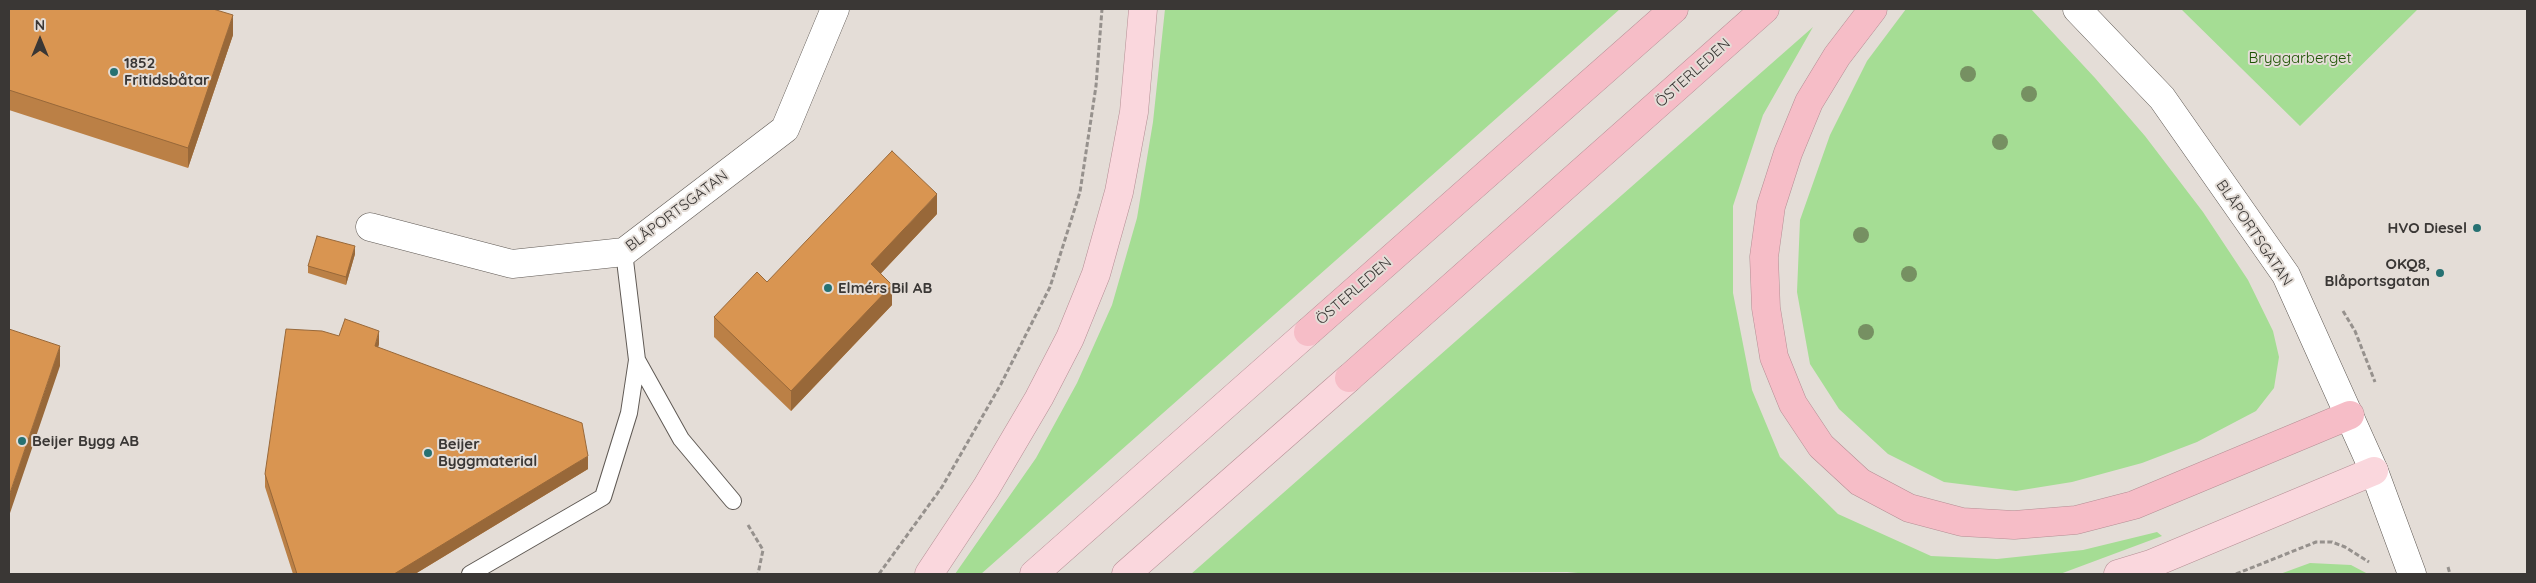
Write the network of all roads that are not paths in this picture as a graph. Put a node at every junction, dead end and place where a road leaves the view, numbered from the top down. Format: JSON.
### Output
{"nodes":[{"id":1,"x":835,"y":9,"type":"edge"},
{"id":2,"x":1143,"y":9,"type":"edge"},
{"id":3,"x":1674,"y":9,"type":"edge"},
{"id":4,"x":1766,"y":9,"type":"edge"},
{"id":5,"x":1872,"y":9,"type":"edge"},
{"id":6,"x":2077,"y":9,"type":"edge"},
{"id":7,"x":370,"y":227,"type":"dead end"},
{"id":8,"x":624,"y":252,"type":"junction"},
{"id":9,"x":1308,"y":332,"type":"joint"},
{"id":10,"x":637,"y":360,"type":"junction"},
{"id":11,"x":1349,"y":378,"type":"joint"},
{"id":12,"x":2350,"y":415,"type":"junction"},
{"id":13,"x":2374,"y":471,"type":"junction"},
{"id":14,"x":733,"y":501,"type":"road end"},
{"id":15,"x":2408,"y":564,"type":"edge"},
{"id":16,"x":470,"y":574,"type":"edge"},
{"id":17,"x":929,"y":574,"type":"edge"},
{"id":18,"x":1034,"y":574,"type":"edge"},
{"id":19,"x":1126,"y":574,"type":"edge"},
{"id":20,"x":2118,"y":574,"type":"edge"}],
"edges":[{"from":1,"to":8,"type":"street","name":"BLÅPORTSGATAN"},
{"from":2,"to":17,"type":"main road"},
{"from":3,"to":9,"type":"highway","name":"ÖSTERLEDEN"},
{"from":4,"to":11,"type":"highway","name":"ÖSTERLEDEN"},
{"from":5,"to":12,"type":"highway"},
{"from":6,"to":12,"type":"street","name":"BLÅPORTSGATAN"},
{"from":7,"to":8,"type":"street","name":"BLÅPORTSGATAN"},
{"from":8,"to":10,"type":"lane"},
{"from":9,"to":18,"type":"main road","name":"ÖSTERLEDEN"},
{"from":10,"to":14,"type":"lane"},
{"from":10,"to":16,"type":"lane"},
{"from":11,"to":19,"type":"main road","name":"ÖSTERLEDEN"},
{"from":12,"to":13,"type":"street","name":"BLÅPORTSGATAN"},
{"from":13,"to":15,"type":"street","name":"BLÅPORTSGATAN"},
{"from":13,"to":20,"type":"main road"}]}
